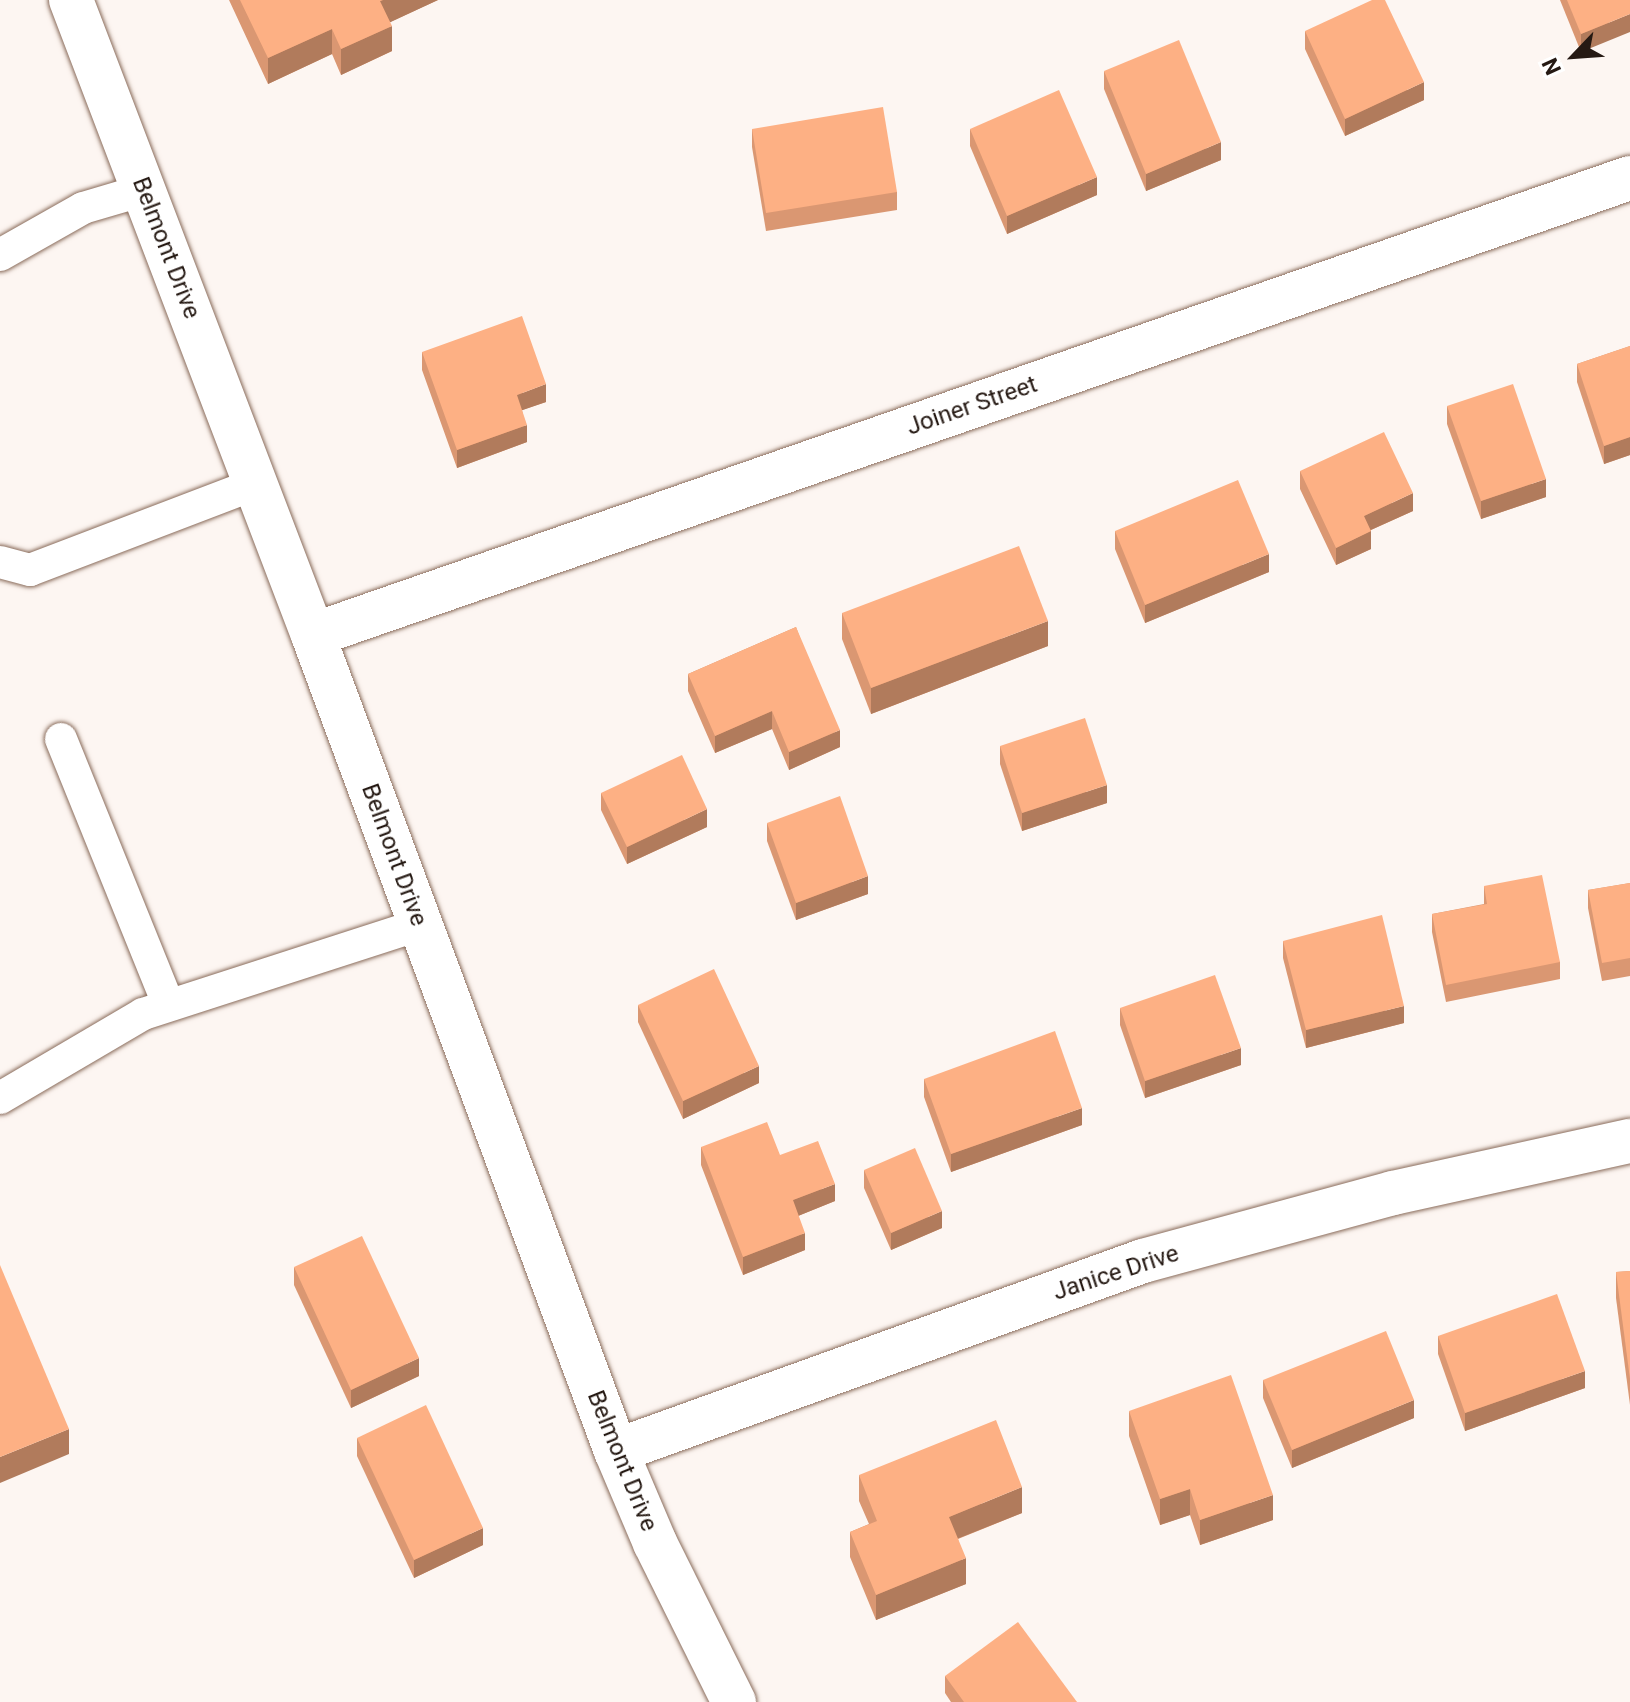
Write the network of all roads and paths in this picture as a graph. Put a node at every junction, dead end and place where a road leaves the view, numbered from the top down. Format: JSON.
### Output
{"nodes":[{"id":1,"x":71,"y":0,"type":"edge"},
{"id":2,"x":1630,"y":178,"type":"edge"},
{"id":3,"x":144,"y":190,"type":"junction"},
{"id":4,"x":0,"y":255,"type":"edge"},
{"id":5,"x":255,"y":484,"type":"junction"},
{"id":6,"x":0,"y":562,"type":"edge"},
{"id":7,"x":313,"y":635,"type":"junction"},
{"id":8,"x":61,"y":739,"type":"dead end"},
{"id":9,"x":419,"y":925,"type":"junction"},
{"id":10,"x":168,"y":1004,"type":"junction"},
{"id":11,"x":0,"y":1098,"type":"edge"},
{"id":12,"x":1630,"y":1141,"type":"edge"},
{"id":13,"x":616,"y":1451,"type":"junction"},
{"id":14,"x":734,"y":1702,"type":"edge"}],
"edges":[{"from":1,"to":3,"type":"street","name":"Belmont Drive"},
{"from":2,"to":7,"type":"street","name":"Joiner Street"},
{"from":3,"to":4,"type":"lane"},
{"from":3,"to":5,"type":"street","name":"Belmont Drive"},
{"from":5,"to":6,"type":"lane"},
{"from":5,"to":7,"type":"street","name":"Belmont Drive"},
{"from":7,"to":9,"type":"street","name":"Belmont Drive"},
{"from":8,"to":10,"type":"lane"},
{"from":9,"to":10,"type":"lane"},
{"from":9,"to":13,"type":"street","name":"Belmont Drive"},
{"from":10,"to":11,"type":"lane"},
{"from":12,"to":13,"type":"street","name":"Janice Drive"},
{"from":13,"to":14,"type":"street","name":"Belmont Drive"}]}
